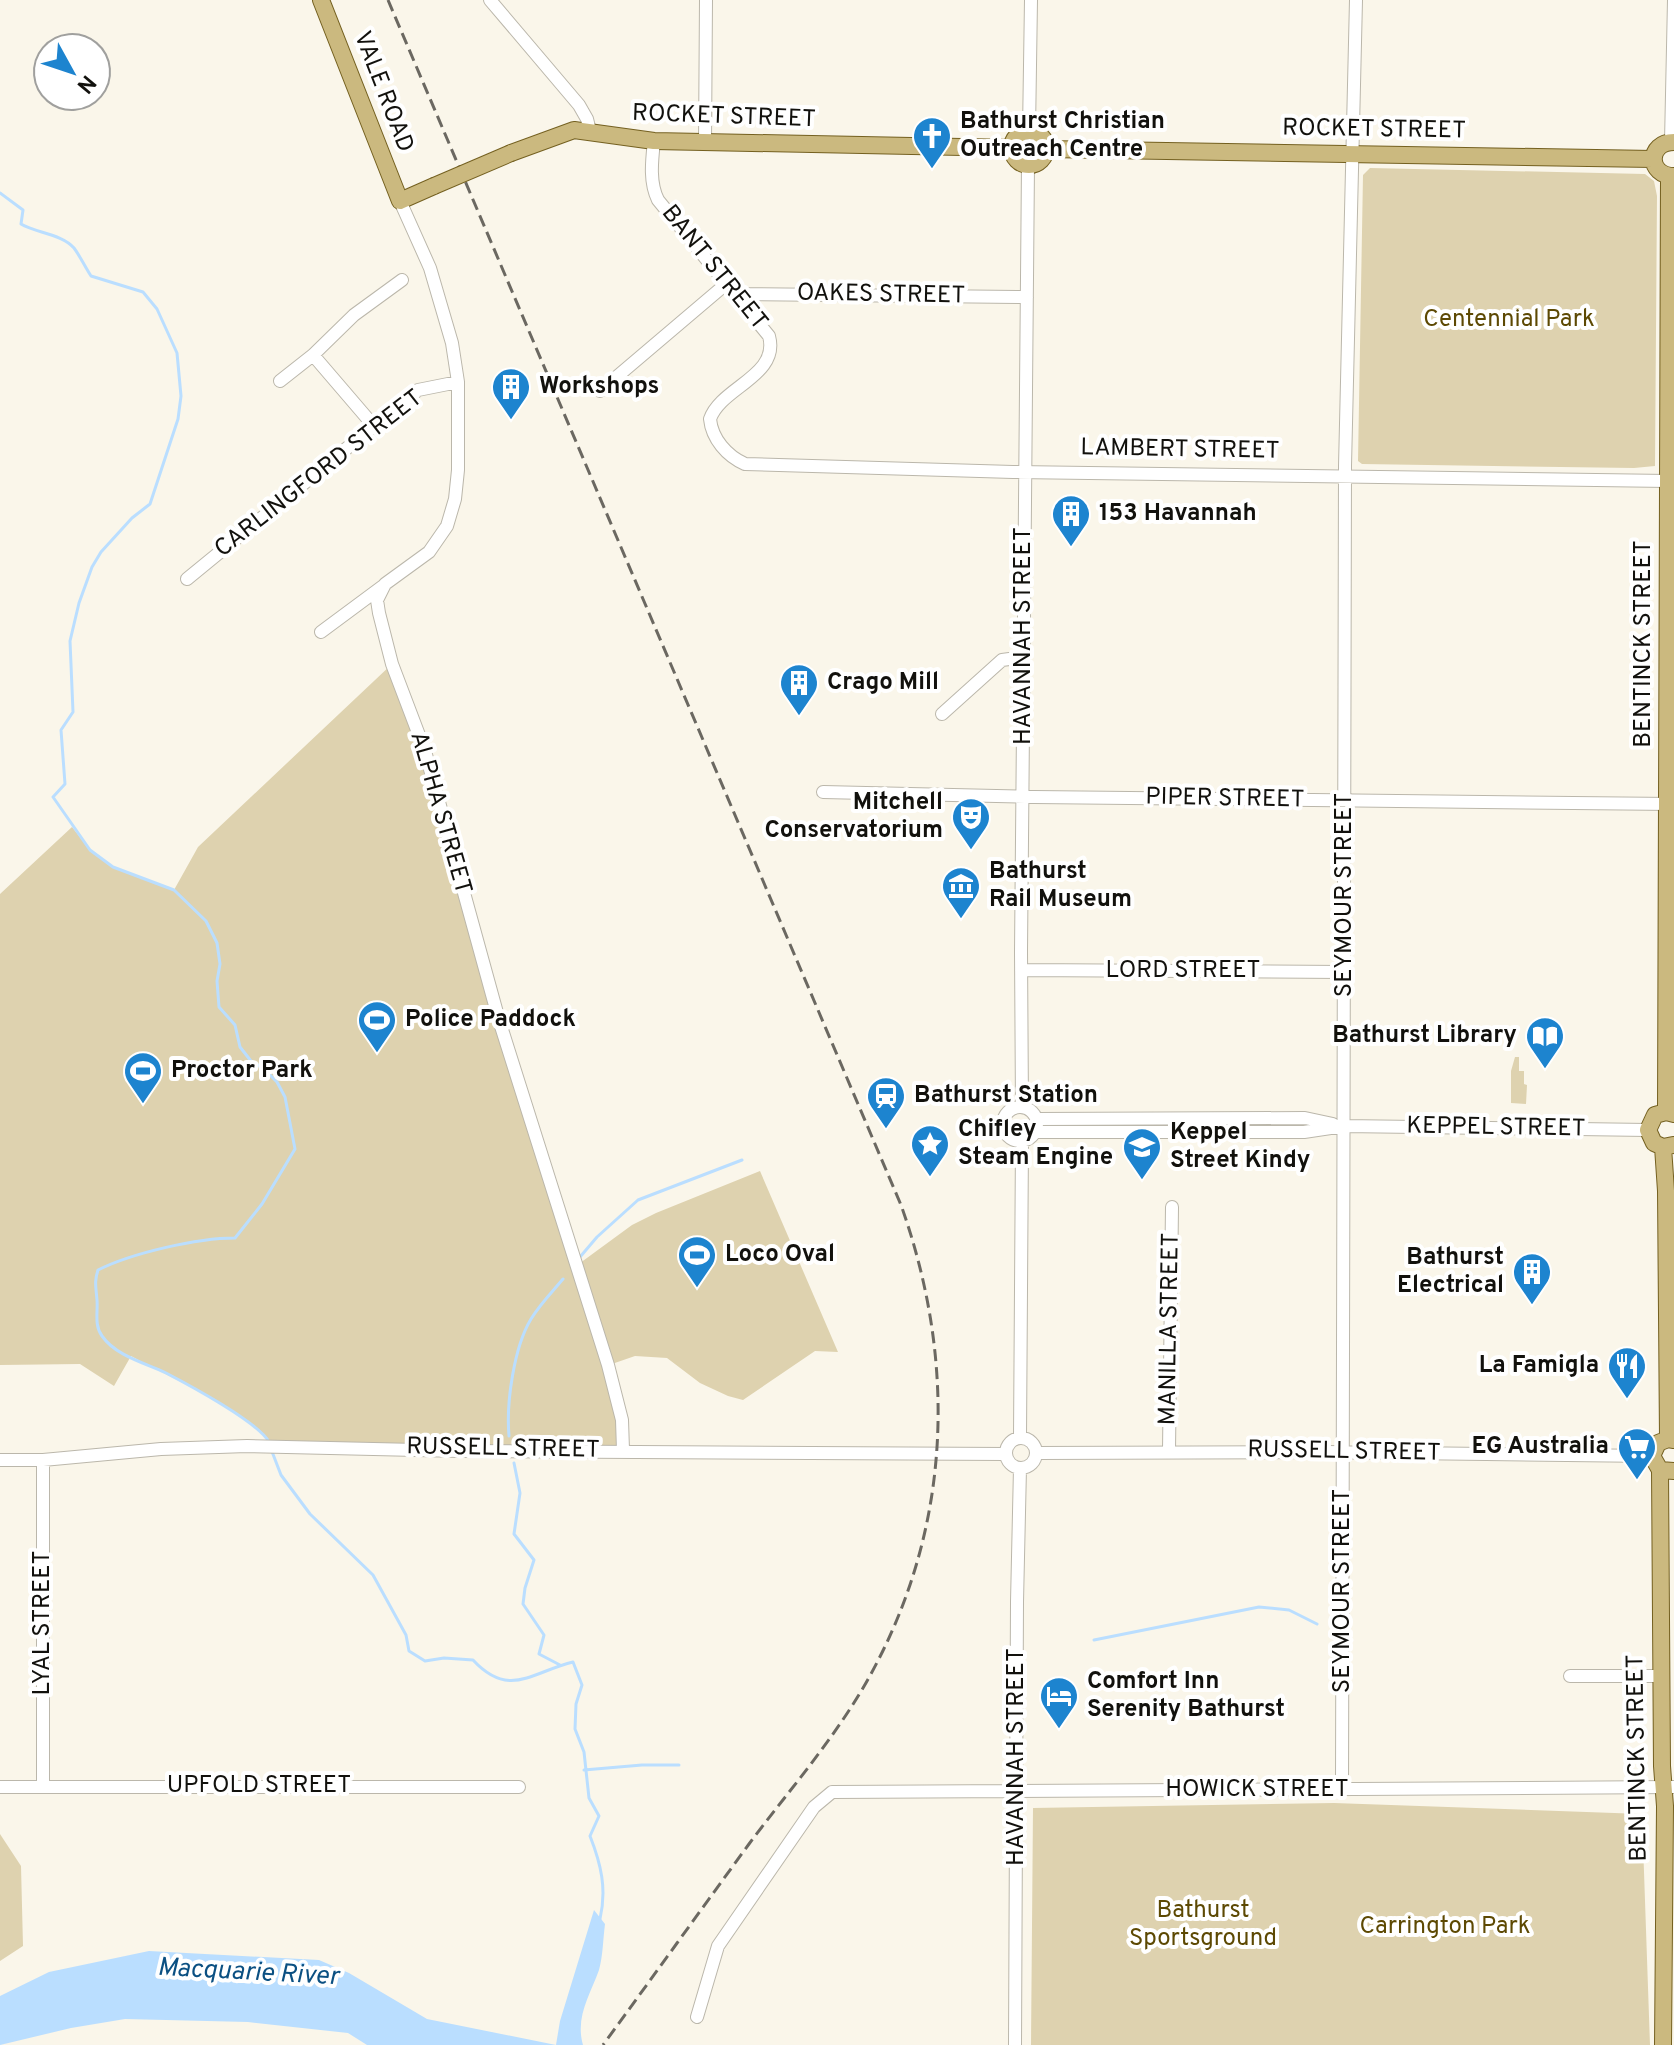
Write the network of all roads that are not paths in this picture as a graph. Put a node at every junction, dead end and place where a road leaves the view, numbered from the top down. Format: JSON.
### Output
{"nodes":[{"id":1,"x":321,"y":0,"type":"edge"},
{"id":2,"x":490,"y":0,"type":"edge"},
{"id":3,"x":706,"y":0,"type":"edge"},
{"id":4,"x":1031,"y":0,"type":"edge"},
{"id":5,"x":1356,"y":0,"type":"edge"},
{"id":6,"x":1674,"y":0,"type":"edge"},
{"id":7,"x":590,"y":131,"type":"junction"},
{"id":8,"x":1029,"y":131,"type":"junction"},
{"id":9,"x":654,"y":141,"type":"junction"},
{"id":10,"x":1672,"y":142,"type":"edge"},
{"id":11,"x":705,"y":143,"type":"junction"},
{"id":12,"x":1012,"y":148,"type":"junction"},
{"id":13,"x":1046,"y":149,"type":"junction"},
{"id":14,"x":1353,"y":154,"type":"junction"},
{"id":15,"x":1653,"y":159,"type":"junction"},
{"id":16,"x":1028,"y":165,"type":"junction"},
{"id":17,"x":1672,"y":176,"type":"edge"},
{"id":18,"x":400,"y":201,"type":"junction"},
{"id":19,"x":402,"y":280,"type":"dead end"},
{"id":20,"x":731,"y":289,"type":"junction"},
{"id":21,"x":1027,"y":297,"type":"junction"},
{"id":22,"x":313,"y":355,"type":"junction"},
{"id":23,"x":280,"y":381,"type":"dead end"},
{"id":24,"x":458,"y":382,"type":"junction"},
{"id":25,"x":600,"y":391,"type":"dead end"},
{"id":26,"x":710,"y":419,"type":"joint"},
{"id":27,"x":373,"y":425,"type":"junction"},
{"id":28,"x":1025,"y":472,"type":"junction"},
{"id":29,"x":1345,"y":476,"type":"junction"},
{"id":30,"x":1671,"y":482,"type":"edge"},
{"id":31,"x":187,"y":579,"type":"dead end"},
{"id":32,"x":385,"y":584,"type":"junction"},
{"id":33,"x":321,"y":632,"type":"dead end"},
{"id":34,"x":1024,"y":657,"type":"junction"},
{"id":35,"x":942,"y":714,"type":"dead end"},
{"id":36,"x":823,"y":792,"type":"dead end"},
{"id":37,"x":1023,"y":796,"type":"junction"},
{"id":38,"x":1345,"y":801,"type":"junction"},
{"id":39,"x":1670,"y":804,"type":"edge"},
{"id":40,"x":1021,"y":970,"type":"junction"},
{"id":41,"x":1344,"y":972,"type":"junction"},
{"id":42,"x":1022,"y":1107,"type":"junction"},
{"id":43,"x":1670,"y":1113,"type":"edge"},
{"id":44,"x":1122,"y":1117,"type":"junction"},
{"id":45,"x":1246,"y":1125,"type":"junction"},
{"id":46,"x":1037,"y":1126,"type":"junction"},
{"id":47,"x":1344,"y":1126,"type":"junction"},
{"id":48,"x":1648,"y":1130,"type":"junction"},
{"id":49,"x":1121,"y":1132,"type":"junction"},
{"id":50,"x":1022,"y":1142,"type":"junction"},
{"id":51,"x":1669,"y":1146,"type":"edge"},
{"id":52,"x":1172,"y":1207,"type":"dead end"},
{"id":53,"x":1020,"y":1437,"type":"junction"},
{"id":54,"x":1671,"y":1440,"type":"edge"},
{"id":55,"x":623,"y":1450,"type":"junction"},
{"id":56,"x":1169,"y":1451,"type":"junction"},
{"id":57,"x":1343,"y":1452,"type":"junction"},
{"id":58,"x":1036,"y":1453,"type":"junction"},
{"id":59,"x":1006,"y":1454,"type":"junction"},
{"id":60,"x":0,"y":1460,"type":"edge"},
{"id":61,"x":43,"y":1460,"type":"junction"},
{"id":62,"x":1662,"y":1466,"type":"edge"},
{"id":63,"x":1020,"y":1468,"type":"junction"},
{"id":64,"x":1570,"y":1676,"type":"dead end"},
{"id":65,"x":1661,"y":1676,"type":"junction"},
{"id":66,"x":43,"y":1786,"type":"junction"},
{"id":67,"x":0,"y":1787,"type":"edge"},
{"id":68,"x":519,"y":1787,"type":"dead end"},
{"id":69,"x":1669,"y":1787,"type":"edge"},
{"id":70,"x":1017,"y":1790,"type":"junction"},
{"id":71,"x":1342,"y":1790,"type":"junction"},
{"id":72,"x":697,"y":2017,"type":"dead end"},
{"id":73,"x":1015,"y":2045,"type":"edge"},
{"id":74,"x":1663,"y":2045,"type":"edge"}],
"edges":[{"from":1,"to":18,"type":"main road","name":"VALE ROAD"},
{"from":2,"to":7,"type":"street"},
{"from":3,"to":11,"type":"street"},
{"from":4,"to":8,"type":"street"},
{"from":5,"to":14,"type":"street","name":"SEYMOUR STREET"},
{"from":6,"to":10,"type":"street"},
{"from":7,"to":9,"type":"main road","name":"ROCKET STREET"},
{"from":7,"to":18,"type":"main road","name":"ROCKET STREET","bridge":true},
{"from":8,"to":12,"type":"main road"},
{"from":8,"to":13,"type":"main road"},
{"from":9,"to":11,"type":"main road","name":"ROCKET STREET"},
{"from":9,"to":20,"type":"street","name":"BANT STREET"},
{"from":10,"to":15,"type":"main road"},
{"from":11,"to":12,"type":"main road","name":"ROCKET STREET"},
{"from":12,"to":16,"type":"main road"},
{"from":13,"to":14,"type":"main road","name":"ROCKET STREET"},
{"from":13,"to":16,"type":"main road"},
{"from":14,"to":15,"type":"main road","name":"ROCKET STREET"},
{"from":14,"to":29,"type":"street","name":"SEYMOUR STREET"},
{"from":15,"to":17,"type":"main road"},
{"from":16,"to":21,"type":"street","name":"HAVANNAH STREET"},
{"from":17,"to":30,"type":"main road","name":"BENTINCK STREET"},
{"from":18,"to":24,"type":"street"},
{"from":19,"to":22,"type":"street"},
{"from":20,"to":21,"type":"street","name":"OAKES STREET"},
{"from":20,"to":25,"type":"street"},
{"from":20,"to":26,"type":"street","name":"BANT STREET"},
{"from":21,"to":28,"type":"street","name":"HAVANNAH STREET"},
{"from":22,"to":23,"type":"street"},
{"from":22,"to":27,"type":"street"},
{"from":24,"to":27,"type":"street","name":"CARLINGFORD STREET"},
{"from":24,"to":32,"type":"street"},
{"from":26,"to":28,"type":"street","name":"LAMBERT STREET"},
{"from":27,"to":31,"type":"street","name":"CARLINGFORD STREET"},
{"from":28,"to":29,"type":"street","name":"LAMBERT STREET"},
{"from":28,"to":34,"type":"street","name":"HAVANNAH STREET"},
{"from":29,"to":30,"type":"street","name":"LAMBERT STREET"},
{"from":29,"to":38,"type":"street","name":"SEYMOUR STREET"},
{"from":30,"to":39,"type":"main road","name":"BENTINCK STREET"},
{"from":32,"to":33,"type":"street"},
{"from":32,"to":55,"type":"street","name":"ALPHA STREET"},
{"from":34,"to":35,"type":"street"},
{"from":34,"to":37,"type":"street","name":"HAVANNAH STREET"},
{"from":36,"to":37,"type":"street","name":"PIPER STREET"},
{"from":37,"to":38,"type":"street","name":"PIPER STREET"},
{"from":37,"to":40,"type":"street","name":"HAVANNAH STREET"},
{"from":38,"to":39,"type":"street","name":"PIPER STREET"},
{"from":38,"to":41,"type":"street","name":"SEYMOUR STREET"},
{"from":39,"to":43,"type":"main road","name":"BENTINCK STREET"},
{"from":40,"to":41,"type":"street","name":"LORD STREET"},
{"from":40,"to":42,"type":"street","name":"HAVANNAH STREET"},
{"from":41,"to":47,"type":"street","name":"SEYMOUR STREET"},
{"from":42,"to":46,"type":"street"},
{"from":42,"to":50,"type":"street"},
{"from":43,"to":48,"type":"main road"},
{"from":44,"to":45,"type":"street","name":"KEPPEL STREET"},
{"from":44,"to":46,"type":"street","name":"KEPPEL STREET"},
{"from":44,"to":49,"type":"street"},
{"from":45,"to":47,"type":"street","name":"KEPPEL STREET"},
{"from":45,"to":49,"type":"street","name":"KEPPEL STREET"},
{"from":46,"to":49,"type":"street","name":"KEPPEL STREET"},
{"from":46,"to":50,"type":"street"},
{"from":47,"to":48,"type":"street","name":"KEPPEL STREET"},
{"from":47,"to":57,"type":"street","name":"SEYMOUR STREET"},
{"from":48,"to":51,"type":"main road"},
{"from":50,"to":53,"type":"street"},
{"from":51,"to":54,"type":"main road"},
{"from":52,"to":56,"type":"street","name":"MANILLA STREET"},
{"from":53,"to":58,"type":"street"},
{"from":53,"to":59,"type":"street"},
{"from":54,"to":62,"type":"main road"},
{"from":55,"to":59,"type":"street","name":"RUSSELL STREET"},
{"from":55,"to":61,"type":"street","name":"RUSSELL STREET"},
{"from":56,"to":57,"type":"street","name":"RUSSELL STREET"},
{"from":56,"to":58,"type":"street","name":"RUSSELL STREET"},
{"from":57,"to":62,"type":"street","name":"RUSSELL STREET"},
{"from":57,"to":71,"type":"street","name":"SEYMOUR STREET"},
{"from":58,"to":63,"type":"street"},
{"from":59,"to":63,"type":"street"},
{"from":60,"to":61,"type":"street","name":"RUSSELL STREET"},
{"from":61,"to":66,"type":"street","name":"LYAL STREET"},
{"from":62,"to":65,"type":"main road","name":"BENTINCK STREET"},
{"from":63,"to":70,"type":"street","name":"HAVANNAH STREET"},
{"from":64,"to":65,"type":"street"},
{"from":65,"to":69,"type":"main road","name":"BENTINCK STREET"},
{"from":66,"to":67,"type":"street","name":"UPFOLD STREET"},
{"from":66,"to":68,"type":"street","name":"UPFOLD STREET"},
{"from":69,"to":71,"type":"street","name":"HOWICK STREET"},
{"from":69,"to":74,"type":"main road","name":"BENTINCK STREET"},
{"from":70,"to":71,"type":"street","name":"HOWICK STREET"},
{"from":70,"to":72,"type":"street","name":"HOWICK STREET"},
{"from":70,"to":73,"type":"street","name":"HAVANNAH STREET"}]}
